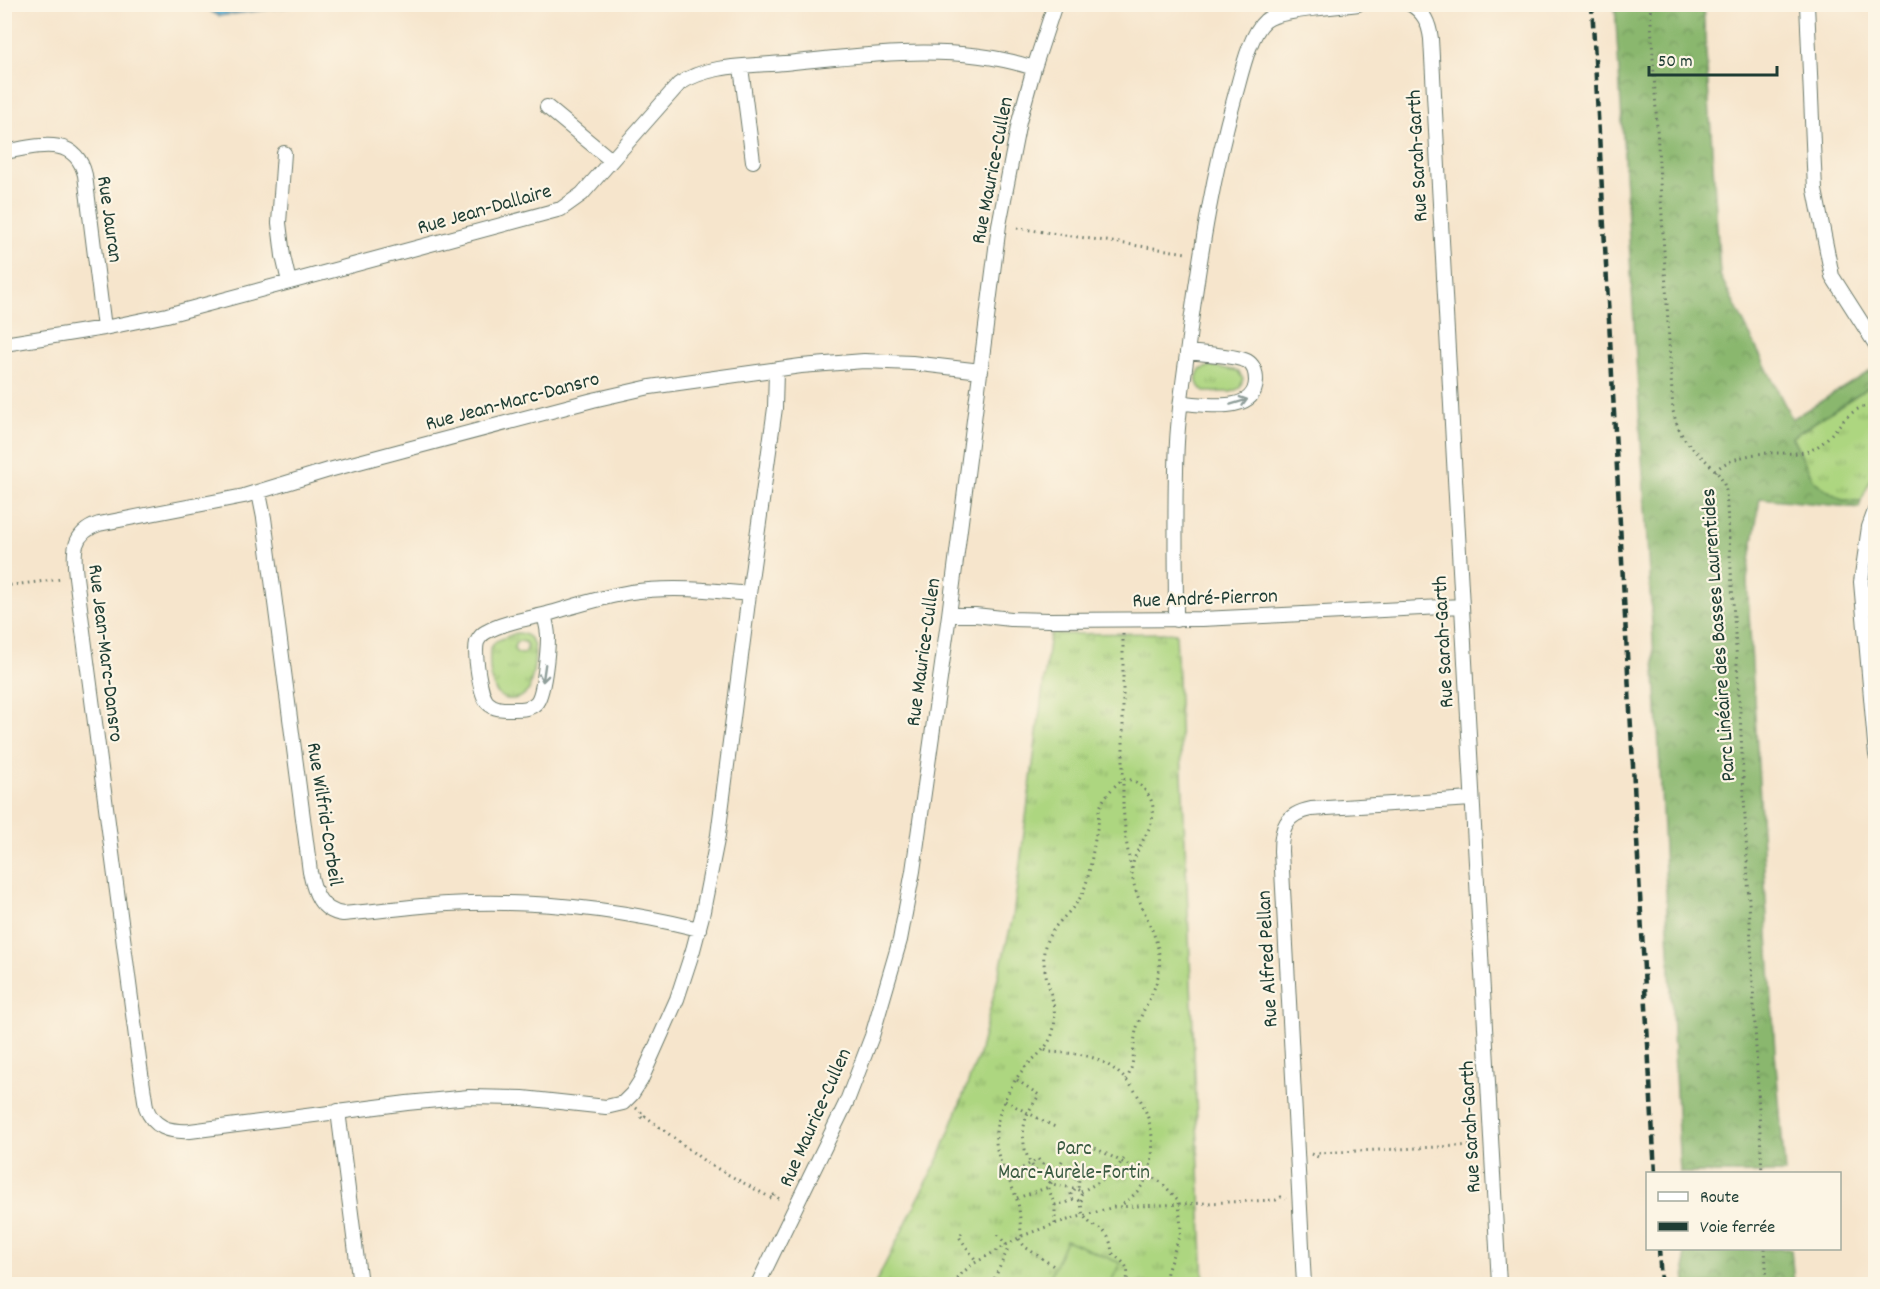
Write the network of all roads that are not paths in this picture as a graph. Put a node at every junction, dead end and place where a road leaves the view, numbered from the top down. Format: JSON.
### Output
{"nodes":[{"id":1,"x":1055,"y":4,"type":"edge"},
{"id":2,"x":1358,"y":4,"type":"edge"},
{"id":3,"x":1410,"y":4,"type":"edge"},
{"id":4,"x":1807,"y":4,"type":"edge"},
{"id":5,"x":741,"y":67,"type":"junction"},
{"id":6,"x":1034,"y":68,"type":"junction"},
{"id":7,"x":547,"y":107,"type":"dead end"},
{"id":8,"x":4,"y":152,"type":"edge"},
{"id":9,"x":284,"y":153,"type":"dead end"},
{"id":10,"x":611,"y":160,"type":"junction"},
{"id":11,"x":753,"y":160,"type":"dead end"},
{"id":12,"x":290,"y":282,"type":"junction"},
{"id":13,"x":104,"y":328,"type":"junction"},
{"id":14,"x":4,"y":344,"type":"edge"},
{"id":15,"x":1875,"y":345,"type":"edge"},
{"id":16,"x":1187,"y":352,"type":"junction"},
{"id":17,"x":776,"y":370,"type":"junction"},
{"id":18,"x":981,"y":371,"type":"junction"},
{"id":19,"x":1182,"y":403,"type":"junction"},
{"id":20,"x":259,"y":493,"type":"junction"},
{"id":21,"x":1875,"y":508,"type":"edge"},
{"id":22,"x":749,"y":594,"type":"junction"},
{"id":23,"x":1462,"y":606,"type":"junction"},
{"id":24,"x":544,"y":615,"type":"junction"},
{"id":25,"x":949,"y":615,"type":"junction"},
{"id":26,"x":1176,"y":620,"type":"junction"},
{"id":27,"x":1875,"y":755,"type":"edge"},
{"id":28,"x":1472,"y":799,"type":"junction"},
{"id":29,"x":699,"y":929,"type":"junction"},
{"id":30,"x":338,"y":1111,"type":"junction"},
{"id":31,"x":360,"y":1284,"type":"edge"},
{"id":32,"x":758,"y":1284,"type":"edge"},
{"id":33,"x":1304,"y":1284,"type":"edge"},
{"id":34,"x":1499,"y":1284,"type":"edge"}],
"edges":[{"from":1,"to":6,"type":"street","name":"Rue Maurice-Cullen"},
{"from":2,"to":16,"type":"street"},
{"from":3,"to":23,"type":"street","name":"Rue Sarah-Garth"},
{"from":4,"to":15,"type":"street"},
{"from":5,"to":6,"type":"street","name":"Rue Jean-Dallaire"},
{"from":5,"to":10,"type":"street","name":"Rue Jean-Dallaire"},
{"from":5,"to":11,"type":"street"},
{"from":6,"to":18,"type":"street","name":"Rue Maurice-Cullen"},
{"from":7,"to":10,"type":"street"},
{"from":8,"to":13,"type":"street","name":"Rue Jauran"},
{"from":9,"to":12,"type":"street"},
{"from":10,"to":12,"type":"street","name":"Rue Jean-Dallaire"},
{"from":12,"to":13,"type":"street","name":"Rue Jean-Dallaire"},
{"from":13,"to":14,"type":"street","name":"Rue Jean-Dallaire"},
{"from":16,"to":19,"type":"street"},
{"from":19,"to":16,"type":"street","one_way":true},
{"from":17,"to":18,"type":"street","name":"Rue Jean-Marc-Dansro"},
{"from":17,"to":20,"type":"street","name":"Rue Jean-Marc-Dansro"},
{"from":17,"to":22,"type":"street","name":"Rue Jean-Marc-Dansro"},
{"from":18,"to":25,"type":"street","name":"Rue Maurice-Cullen"},
{"from":19,"to":26,"type":"street"},
{"from":20,"to":29,"type":"street","name":"Rue Wilfrid-Corbeil"},
{"from":20,"to":30,"type":"street","name":"Rue Jean-Marc-Dansro"},
{"from":21,"to":27,"type":"street"},
{"from":22,"to":24,"type":"street"},
{"from":22,"to":29,"type":"street","name":"Rue Jean-Marc-Dansro"},
{"from":23,"to":26,"type":"street","name":"Rue André-Pierron"},
{"from":23,"to":28,"type":"street","name":"Rue Sarah-Garth"},
{"from":24,"to":24,"type":"street","one_way":true},
{"from":25,"to":26,"type":"street","name":"Rue André-Pierron"},
{"from":25,"to":32,"type":"street","name":"Rue Maurice-Cullen"},
{"from":28,"to":33,"type":"street","name":"Rue Alfred Pellan"},
{"from":28,"to":34,"type":"street","name":"Rue Sarah-Garth"},
{"from":29,"to":30,"type":"street","name":"Rue Jean-Marc-Dansro"},
{"from":30,"to":31,"type":"street"}]}
